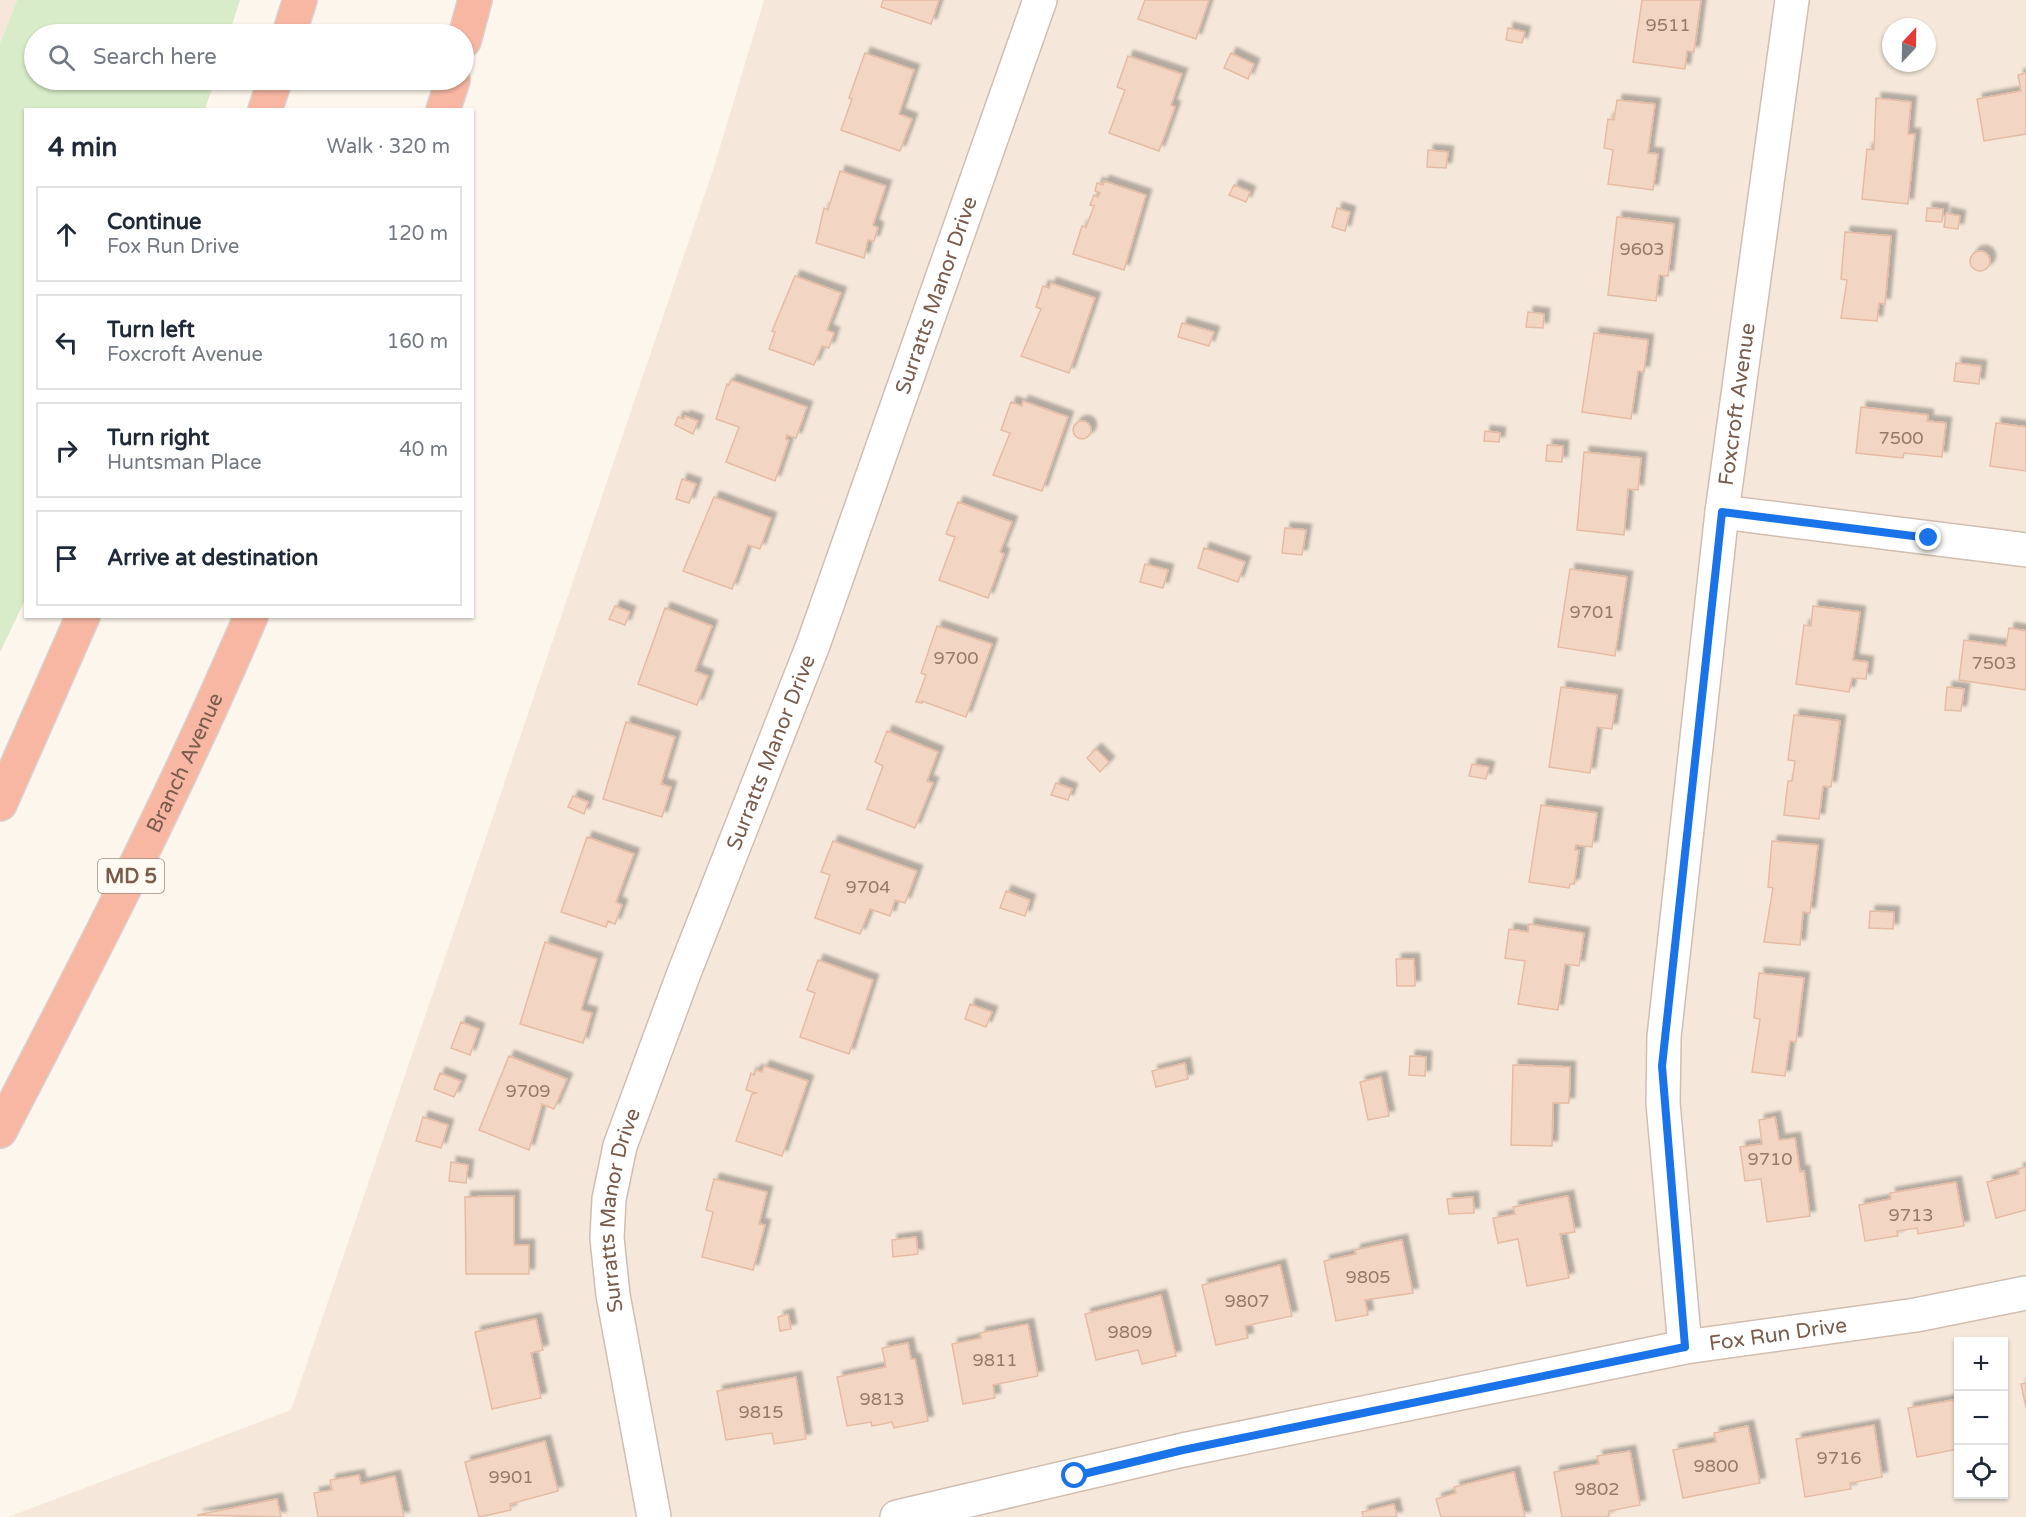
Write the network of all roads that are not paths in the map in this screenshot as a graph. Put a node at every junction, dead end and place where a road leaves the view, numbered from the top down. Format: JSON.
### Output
{"nodes":[{"id":1,"x":300,"y":0,"type":"edge"},
{"id":2,"x":475,"y":0,"type":"edge"},
{"id":3,"x":1040,"y":0,"type":"edge"},
{"id":4,"x":1792,"y":0,"type":"edge"},
{"id":5,"x":293,"y":24,"type":"edge"},
{"id":6,"x":469,"y":24,"type":"edge"},
{"id":7,"x":272,"y":90,"type":"edge"},
{"id":8,"x":450,"y":90,"type":"edge"},
{"id":9,"x":266,"y":108,"type":"edge"},
{"id":10,"x":444,"y":108,"type":"edge"},
{"id":11,"x":1722,"y":512,"type":"junction"},
{"id":12,"x":2026,"y":550,"type":"edge"},
{"id":13,"x":82,"y":618,"type":"edge"},
{"id":14,"x":250,"y":618,"type":"edge"},
{"id":15,"x":0,"y":804,"type":"edge"},
{"id":16,"x":0,"y":1131,"type":"edge"},
{"id":17,"x":2026,"y":1293,"type":"edge"},
{"id":18,"x":1685,"y":1347,"type":"junction"},
{"id":19,"x":654,"y":1517,"type":"edge"},
{"id":20,"x":897,"y":1517,"type":"edge"}],
"edges":[{"from":1,"to":5,"type":"highway"},
{"from":2,"to":6,"type":"highway"},
{"from":3,"to":19,"type":"street","name":"Surratts Manor Drive"},
{"from":4,"to":11,"type":"street","name":"Foxcroft Avenue"},
{"from":7,"to":9,"type":"highway"},
{"from":8,"to":10,"type":"highway"},
{"from":11,"to":12,"type":"street"},
{"from":11,"to":18,"type":"street","name":"Foxcroft Avenue"},
{"from":13,"to":15,"type":"highway"},
{"from":14,"to":16,"type":"highway","name":"Branch Avenue","number":"MD 5"},
{"from":17,"to":18,"type":"street","name":"Fox Run Drive"},
{"from":18,"to":20,"type":"street","name":"Fox Run Drive"}]}
